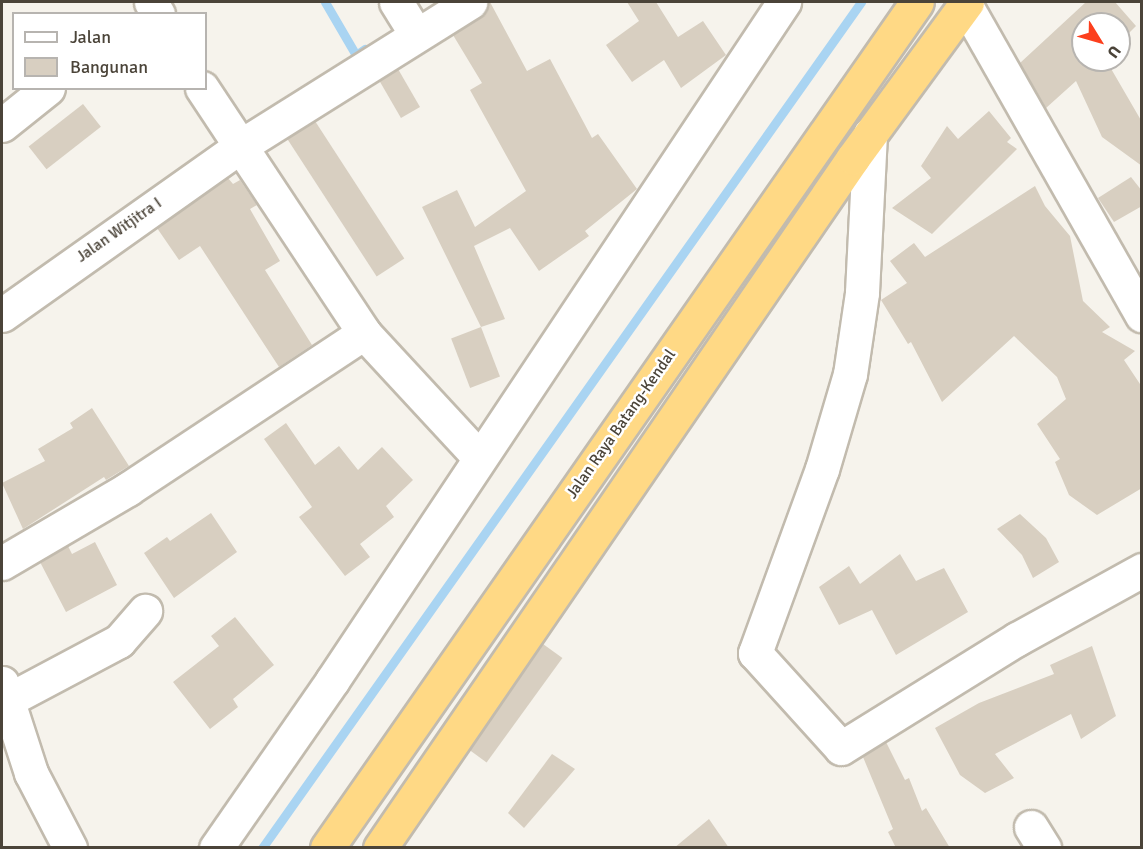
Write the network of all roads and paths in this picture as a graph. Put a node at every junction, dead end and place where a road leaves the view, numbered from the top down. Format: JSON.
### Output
{"nodes":[{"id":1,"x":396,"y":2,"type":"edge"},
{"id":2,"x":470,"y":2,"type":"edge"},
{"id":3,"x":784,"y":2,"type":"edge"},
{"id":4,"x":917,"y":2,"type":"edge"},
{"id":5,"x":966,"y":3,"type":"edge"},
{"id":6,"x":416,"y":34,"type":"junction"},
{"id":7,"x":46,"y":90,"type":"edge"},
{"id":8,"x":203,"y":90,"type":"edge"},
{"id":9,"x":2,"y":125,"type":"edge"},
{"id":10,"x":870,"y":134,"type":"junction"},
{"id":11,"x":239,"y":147,"type":"junction"},
{"id":12,"x":1139,"y":306,"type":"edge"},
{"id":13,"x":2,"y":315,"type":"edge"},
{"id":14,"x":364,"y":333,"type":"junction"},
{"id":15,"x":479,"y":457,"type":"junction"},
{"id":16,"x":2,"y":564,"type":"edge"},
{"id":17,"x":1142,"y":570,"type":"edge"},
{"id":18,"x":145,"y":611,"type":"dead end"},
{"id":19,"x":5,"y":700,"type":"edge"},
{"id":20,"x":70,"y":848,"type":"edge"},
{"id":21,"x":216,"y":848,"type":"edge"},
{"id":22,"x":327,"y":848,"type":"edge"},
{"id":23,"x":380,"y":848,"type":"edge"}],
"edges":[{"from":1,"to":6,"type":"street"},
{"from":2,"to":6,"type":"street","name":"Jalan Witjitra I"},
{"from":3,"to":15,"type":"street"},
{"from":4,"to":22,"type":"highway","name":"Jalan Raya Batang-Kendal"},
{"from":5,"to":10,"type":"highway"},
{"from":5,"to":12,"type":"street"},
{"from":6,"to":11,"type":"street","name":"Jalan Witjitra I"},
{"from":7,"to":9,"type":"street"},
{"from":8,"to":11,"type":"street"},
{"from":10,"to":17,"type":"street"},
{"from":10,"to":23,"type":"highway"},
{"from":11,"to":13,"type":"street","name":"Jalan Witjitra I"},
{"from":11,"to":14,"type":"street"},
{"from":14,"to":15,"type":"street"},
{"from":14,"to":16,"type":"street"},
{"from":15,"to":21,"type":"street"},
{"from":18,"to":19,"type":"street"},
{"from":19,"to":20,"type":"street"}]}
